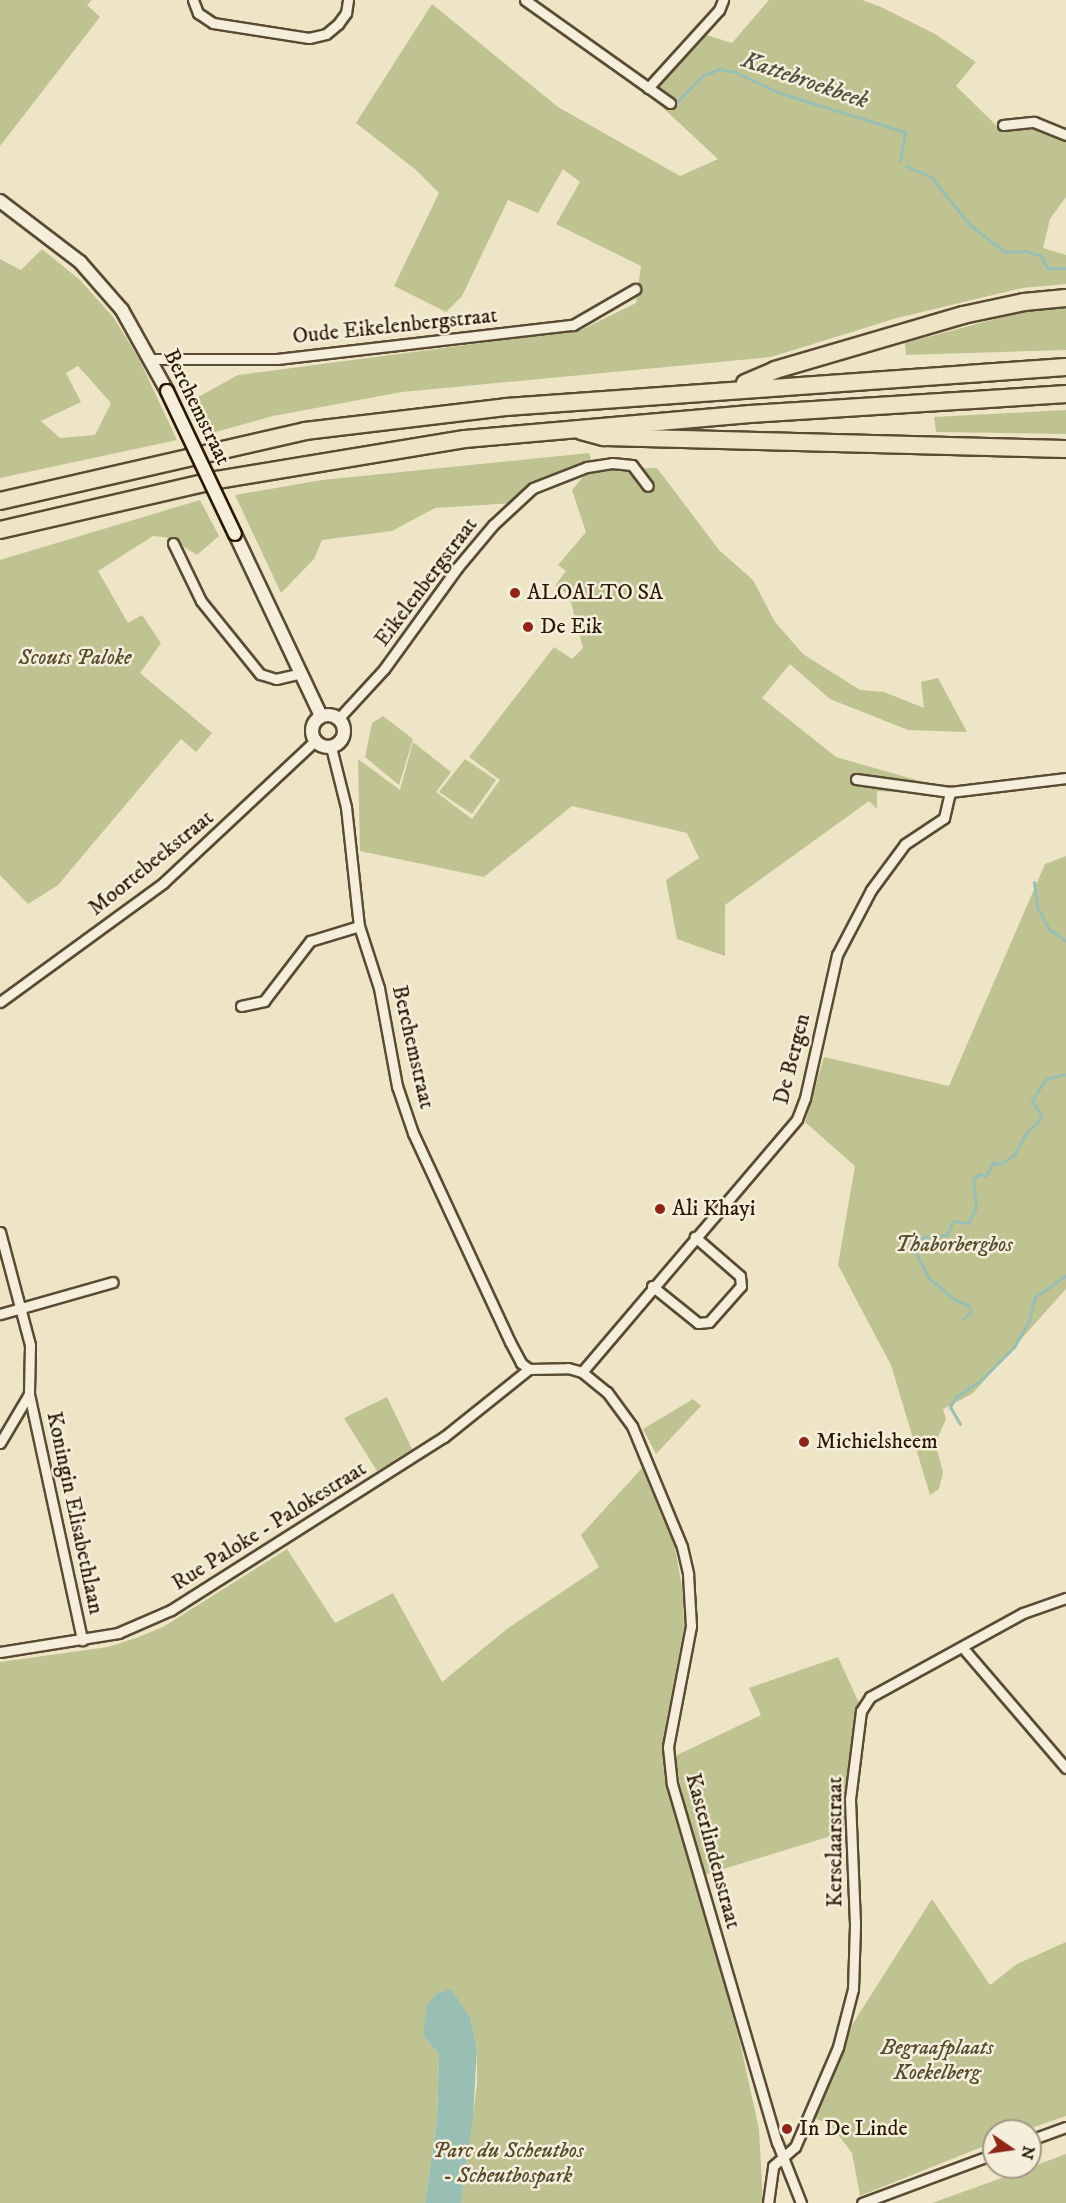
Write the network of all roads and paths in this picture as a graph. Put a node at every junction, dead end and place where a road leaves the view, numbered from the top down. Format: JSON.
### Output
{"nodes":[{"id":1,"x":193,"y":0,"type":"edge"},
{"id":2,"x":348,"y":0,"type":"edge"},
{"id":3,"x":525,"y":0,"type":"edge"},
{"id":4,"x":723,"y":0,"type":"edge"},
{"id":5,"x":648,"y":88,"type":"junction"},
{"id":6,"x":670,"y":103,"type":"dead end"},
{"id":7,"x":1003,"y":125,"type":"dead end"},
{"id":8,"x":1066,"y":135,"type":"edge"},
{"id":9,"x":0,"y":201,"type":"edge"},
{"id":10,"x":635,"y":289,"type":"dead end"},
{"id":11,"x":1066,"y":298,"type":"edge"},
{"id":12,"x":150,"y":359,"type":"junction"},
{"id":13,"x":1066,"y":367,"type":"edge"},
{"id":14,"x":734,"y":388,"type":"junction"},
{"id":15,"x":1066,"y":394,"type":"edge"},
{"id":16,"x":568,"y":428,"type":"junction"},
{"id":17,"x":1066,"y":449,"type":"edge"},
{"id":18,"x":648,"y":486,"type":"dead end"},
{"id":19,"x":0,"y":501,"type":"edge"},
{"id":20,"x":0,"y":530,"type":"edge"},
{"id":21,"x":173,"y":543,"type":"dead end"},
{"id":22,"x":301,"y":673,"type":"junction"},
{"id":23,"x":321,"y":716,"type":"junction"},
{"id":24,"x":338,"y":719,"type":"junction"},
{"id":25,"x":315,"y":741,"type":"junction"},
{"id":26,"x":331,"y":747,"type":"junction"},
{"id":27,"x":1066,"y":778,"type":"edge"},
{"id":28,"x":856,"y":779,"type":"dead end"},
{"id":29,"x":950,"y":792,"type":"junction"},
{"id":30,"x":359,"y":926,"type":"junction"},
{"id":31,"x":0,"y":1002,"type":"edge"},
{"id":32,"x":241,"y":1006,"type":"dead end"},
{"id":33,"x":0,"y":1232,"type":"edge"},
{"id":34,"x":695,"y":1237,"type":"junction"},
{"id":35,"x":113,"y":1282,"type":"dead end"},
{"id":36,"x":652,"y":1286,"type":"junction"},
{"id":37,"x":23,"y":1308,"type":"junction"},
{"id":38,"x":0,"y":1314,"type":"edge"},
{"id":39,"x":529,"y":1369,"type":"junction"},
{"id":40,"x":582,"y":1372,"type":"junction"},
{"id":41,"x":29,"y":1394,"type":"junction"},
{"id":42,"x":0,"y":1443,"type":"edge"},
{"id":43,"x":1066,"y":1598,"type":"edge"},
{"id":44,"x":82,"y":1640,"type":"junction"},
{"id":45,"x":963,"y":1648,"type":"junction"},
{"id":46,"x":0,"y":1652,"type":"edge"},
{"id":47,"x":1066,"y":1768,"type":"edge"},
{"id":48,"x":1066,"y":2127,"type":"edge"},
{"id":49,"x":1042,"y":2136,"type":"edge"},
{"id":50,"x":784,"y":2158,"type":"junction"},
{"id":51,"x":982,"y":2158,"type":"edge"},
{"id":52,"x":768,"y":2203,"type":"edge"},
{"id":53,"x":801,"y":2203,"type":"edge"},
{"id":54,"x":862,"y":2203,"type":"edge"}],
"edges":[{"from":1,"to":2,"type":"street"},
{"from":3,"to":5,"type":"street"},
{"from":4,"to":5,"type":"street"},
{"from":5,"to":6,"type":"street"},
{"from":7,"to":8,"type":"street"},
{"from":9,"to":12,"type":"street","name":"Berchemstraat"},
{"from":10,"to":12,"type":"street","name":"Oude Eikelenbergstraat"},
{"from":11,"to":14,"type":"highway"},
{"from":12,"to":22,"type":"street","name":"Berchemstraat","bridge":true},
{"from":13,"to":14,"type":"highway"},
{"from":14,"to":19,"type":"highway"},
{"from":15,"to":16,"type":"highway"},
{"from":16,"to":17,"type":"highway"},
{"from":16,"to":20,"type":"highway"},
{"from":18,"to":24,"type":"street","name":"Eikelenbergstraat"},
{"from":21,"to":22,"type":"street"},
{"from":22,"to":23,"type":"street","name":"Berchemstraat"},
{"from":23,"to":24,"type":"street"},
{"from":23,"to":25,"type":"street"},
{"from":24,"to":26,"type":"street"},
{"from":25,"to":26,"type":"street"},
{"from":25,"to":31,"type":"street","name":"Moortebeekstraat"},
{"from":26,"to":30,"type":"street","name":"Berchemstraat"},
{"from":27,"to":29,"type":"street"},
{"from":28,"to":29,"type":"street"},
{"from":29,"to":34,"type":"street","name":"De Bergen"},
{"from":30,"to":32,"type":"street"},
{"from":30,"to":39,"type":"street","name":"Berchemstraat"},
{"from":33,"to":37,"type":"street","name":"Koningin Elisabethlaan"},
{"from":34,"to":36,"type":"street","name":"De Bergen"},
{"from":34,"to":36,"type":"street"},
{"from":35,"to":37,"type":"street"},
{"from":36,"to":40,"type":"street","name":"De Bergen"},
{"from":37,"to":38,"type":"street"},
{"from":37,"to":41,"type":"street","name":"Koningin Elisabethlaan"},
{"from":39,"to":40,"type":"street"},
{"from":39,"to":44,"type":"street","name":"Rue Paloke - Palokestraat"},
{"from":40,"to":50,"type":"street","name":"Kasterlindenstraat"},
{"from":41,"to":42,"type":"street"},
{"from":41,"to":44,"type":"street","name":"Koningin Elisabethlaan"},
{"from":43,"to":45,"type":"street","name":"Kerselaarstraat"},
{"from":44,"to":46,"type":"street","name":"Rue Paloke - Palokestraat"},
{"from":45,"to":47,"type":"street"},
{"from":45,"to":50,"type":"street","name":"Kerselaarstraat"},
{"from":48,"to":49,"type":"street"},
{"from":50,"to":52,"type":"street","name":"Kerselaarstraat"},
{"from":50,"to":53,"type":"street","name":"Kasterlindenstraat"},
{"from":51,"to":54,"type":"street"}]}
